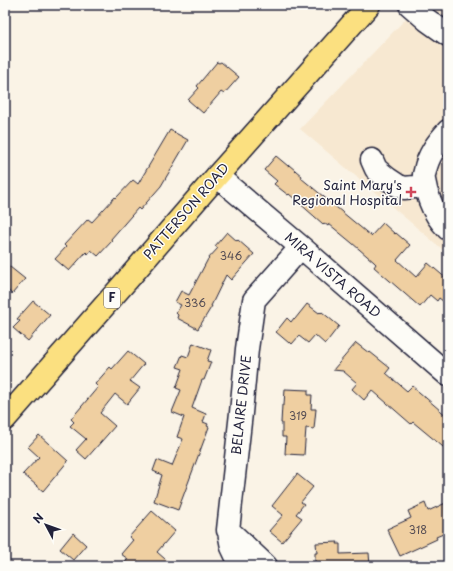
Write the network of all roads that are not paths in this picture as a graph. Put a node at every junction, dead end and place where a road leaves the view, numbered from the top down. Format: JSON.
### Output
{"nodes":[{"id":1,"x":369,"y":5,"type":"edge"},
{"id":2,"x":410,"y":5,"type":"edge"},
{"id":3,"x":448,"y":35,"type":"edge"},
{"id":4,"x":448,"y":131,"type":"edge"},
{"id":5,"x":375,"y":156,"type":"dead end"},
{"id":6,"x":217,"y":176,"type":"junction"},
{"id":7,"x":424,"y":182,"type":"junction"},
{"id":8,"x":448,"y":228,"type":"edge"},
{"id":9,"x":300,"y":247,"type":"junction"},
{"id":10,"x":448,"y":375,"type":"edge"},
{"id":11,"x":5,"y":419,"type":"edge"},
{"id":12,"x":228,"y":530,"type":"junction"},
{"id":13,"x":241,"y":566,"type":"edge"},
{"id":14,"x":266,"y":566,"type":"edge"}],
"edges":[{"from":1,"to":6,"type":"main road","name":"PATTERSON ROAD","number":"F"},
{"from":2,"to":3,"type":"street"},
{"from":4,"to":7,"type":"street"},
{"from":5,"to":7,"type":"street"},
{"from":6,"to":9,"type":"street","name":"MIRA VISTA ROAD"},
{"from":6,"to":11,"type":"main road","name":"PATTERSON ROAD","number":"F"},
{"from":7,"to":8,"type":"street"},
{"from":9,"to":10,"type":"street","name":"MIRA VISTA ROAD"},
{"from":9,"to":12,"type":"street","name":"BELAIRE DRIVE"},
{"from":12,"to":13,"type":"street"},
{"from":12,"to":14,"type":"street"}]}
